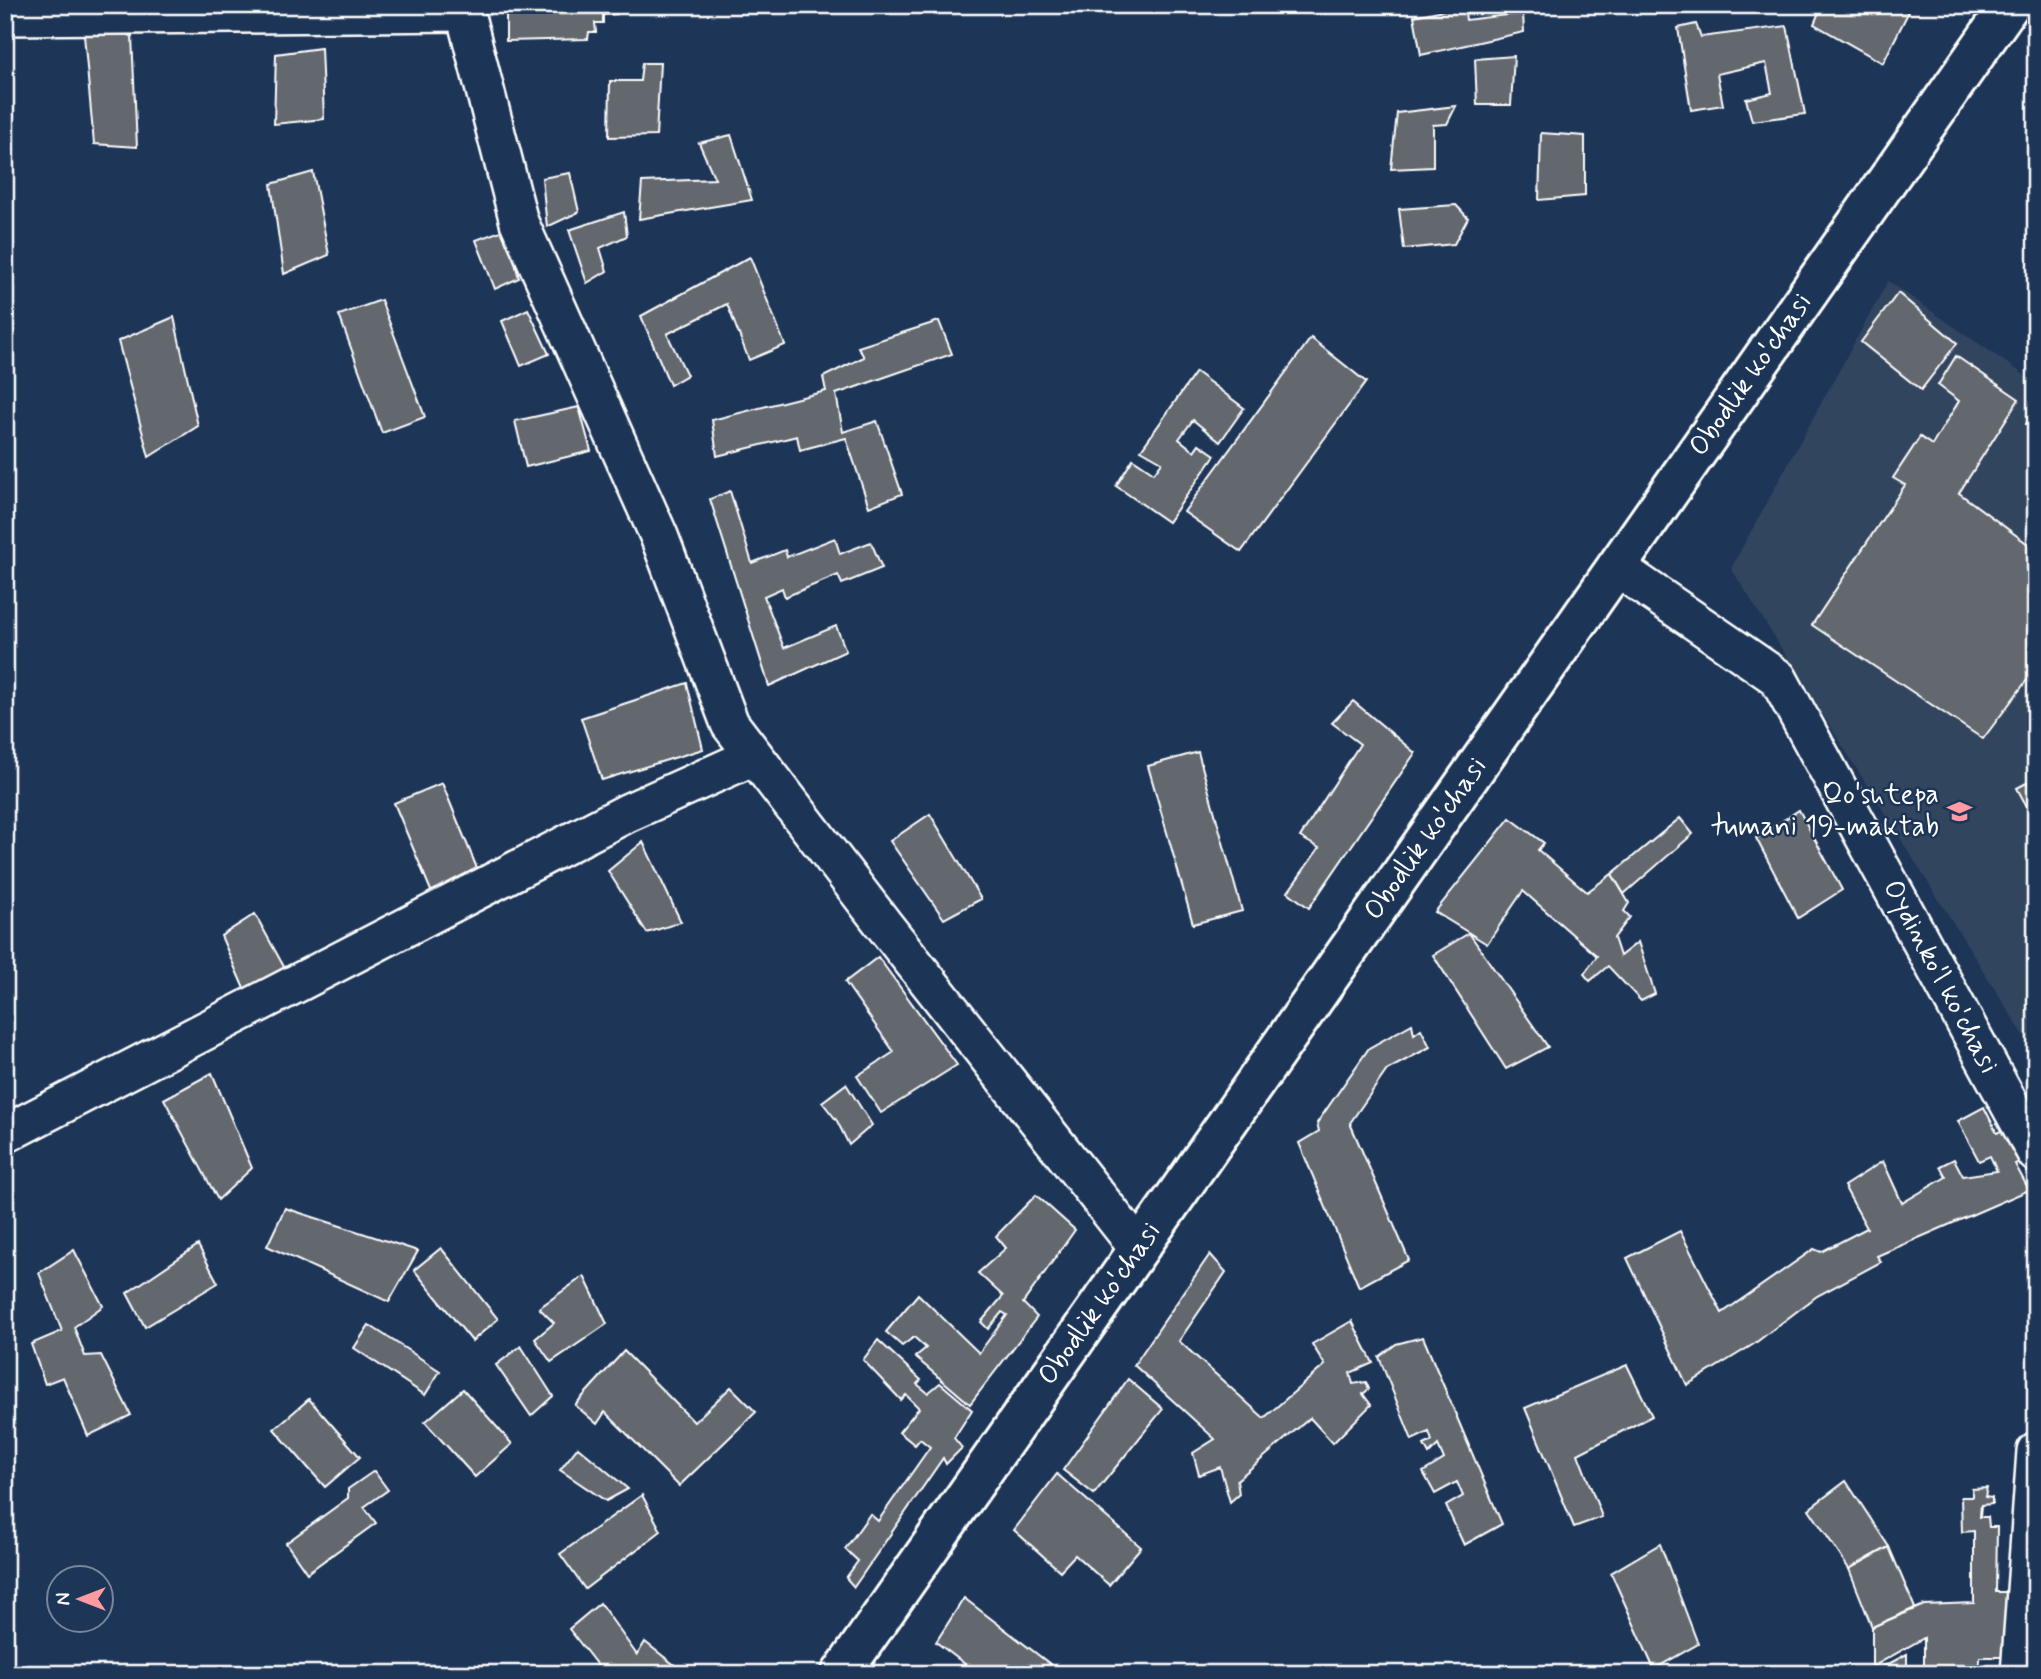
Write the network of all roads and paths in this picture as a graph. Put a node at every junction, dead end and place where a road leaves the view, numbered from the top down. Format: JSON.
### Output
{"nodes":[{"id":1,"x":2010,"y":5,"type":"edge"},
{"id":2,"x":464,"y":9,"type":"edge"},
{"id":3,"x":5,"y":16,"type":"edge"},
{"id":4,"x":1616,"y":567,"type":"junction"},
{"id":5,"x":754,"y":756,"type":"junction"},
{"id":6,"x":8,"y":1130,"type":"edge"},
{"id":7,"x":2036,"y":1153,"type":"edge"},
{"id":8,"x":1139,"y":1248,"type":"junction"},
{"id":9,"x":2036,"y":1451,"type":"edge"},
{"id":10,"x":841,"y":1674,"type":"edge"},
{"id":11,"x":2020,"y":1674,"type":"edge"}],
"edges":[{"from":1,"to":4,"type":"street","name":"Obodlik ko'chasi"},
{"from":2,"to":3,"type":"street"},
{"from":2,"to":5,"type":"street"},
{"from":4,"to":7,"type":"street","name":"Oydinko'l ko'chasi"},
{"from":4,"to":8,"type":"street","name":"Obodlik ko'chasi"},
{"from":5,"to":6,"type":"street"},
{"from":5,"to":8,"type":"street"},
{"from":8,"to":10,"type":"street","name":"Obodlik ko'chasi"},
{"from":9,"to":11,"type":"street"}]}
